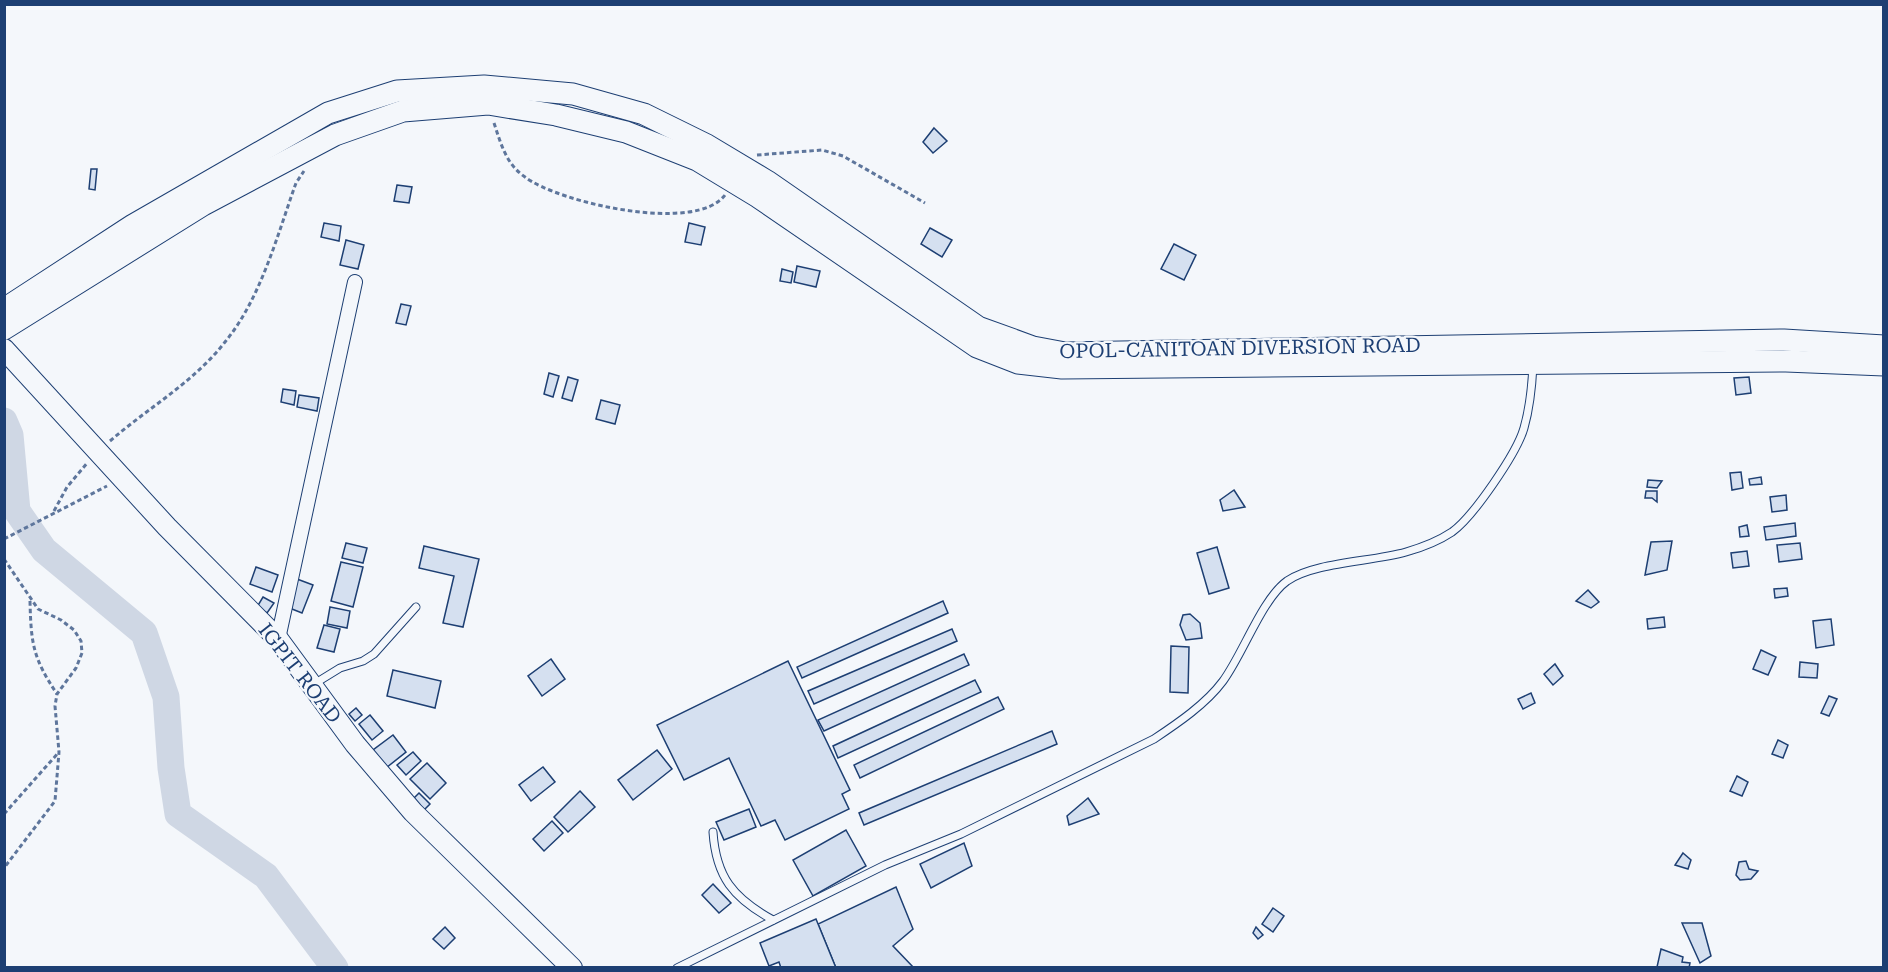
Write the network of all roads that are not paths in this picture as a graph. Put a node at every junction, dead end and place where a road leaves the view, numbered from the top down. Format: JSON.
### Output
{"nodes":[{"id":1,"x":736,"y":172,"type":"junction"},
{"id":2,"x":355,"y":282,"type":"dead end"},
{"id":3,"x":19,"y":306,"type":"edge"},
{"id":4,"x":4,"y":328,"type":"edge"},
{"id":5,"x":1884,"y":346,"type":"edge"},
{"id":6,"x":4,"y":349,"type":"edge"},
{"id":7,"x":1533,"y":362,"type":"junction"},
{"id":8,"x":1884,"y":365,"type":"edge"},
{"id":9,"x":416,"y":607,"type":"dead end"},
{"id":10,"x":278,"y":639,"type":"junction"},
{"id":11,"x":312,"y":685,"type":"junction"},
{"id":12,"x":713,"y":832,"type":"dead end"},
{"id":13,"x":772,"y":920,"type":"junction"},
{"id":14,"x":572,"y":968,"type":"edge"},
{"id":15,"x":677,"y":968,"type":"edge"}],
"edges":[{"from":1,"to":3,"type":"main road","name":"OPOL-CANITOAN DIVERSION ROAD"},
{"from":1,"to":3,"type":"main road","name":"OPOL-CANITOAN DIVERSION ROAD"},
{"from":1,"to":5,"type":"main road","name":"OPOL-CANITOAN DIVERSION ROAD"},
{"from":1,"to":7,"type":"main road","name":"OPOL-CANITOAN DIVERSION ROAD"},
{"from":2,"to":10,"type":"street"},
{"from":3,"to":4,"type":"main road","name":"OPOL-CANITOAN DIVERSION ROAD"},
{"from":6,"to":10,"type":"street","name":"IGPIT ROAD"},
{"from":7,"to":8,"type":"main road","name":"OPOL-CANITOAN DIVERSION ROAD"},
{"from":7,"to":13,"type":"lane"},
{"from":9,"to":11,"type":"lane"},
{"from":10,"to":11,"type":"street","name":"IGPIT ROAD"},
{"from":11,"to":14,"type":"street","name":"IGPIT ROAD"},
{"from":12,"to":13,"type":"lane"},
{"from":13,"to":15,"type":"lane"}]}
